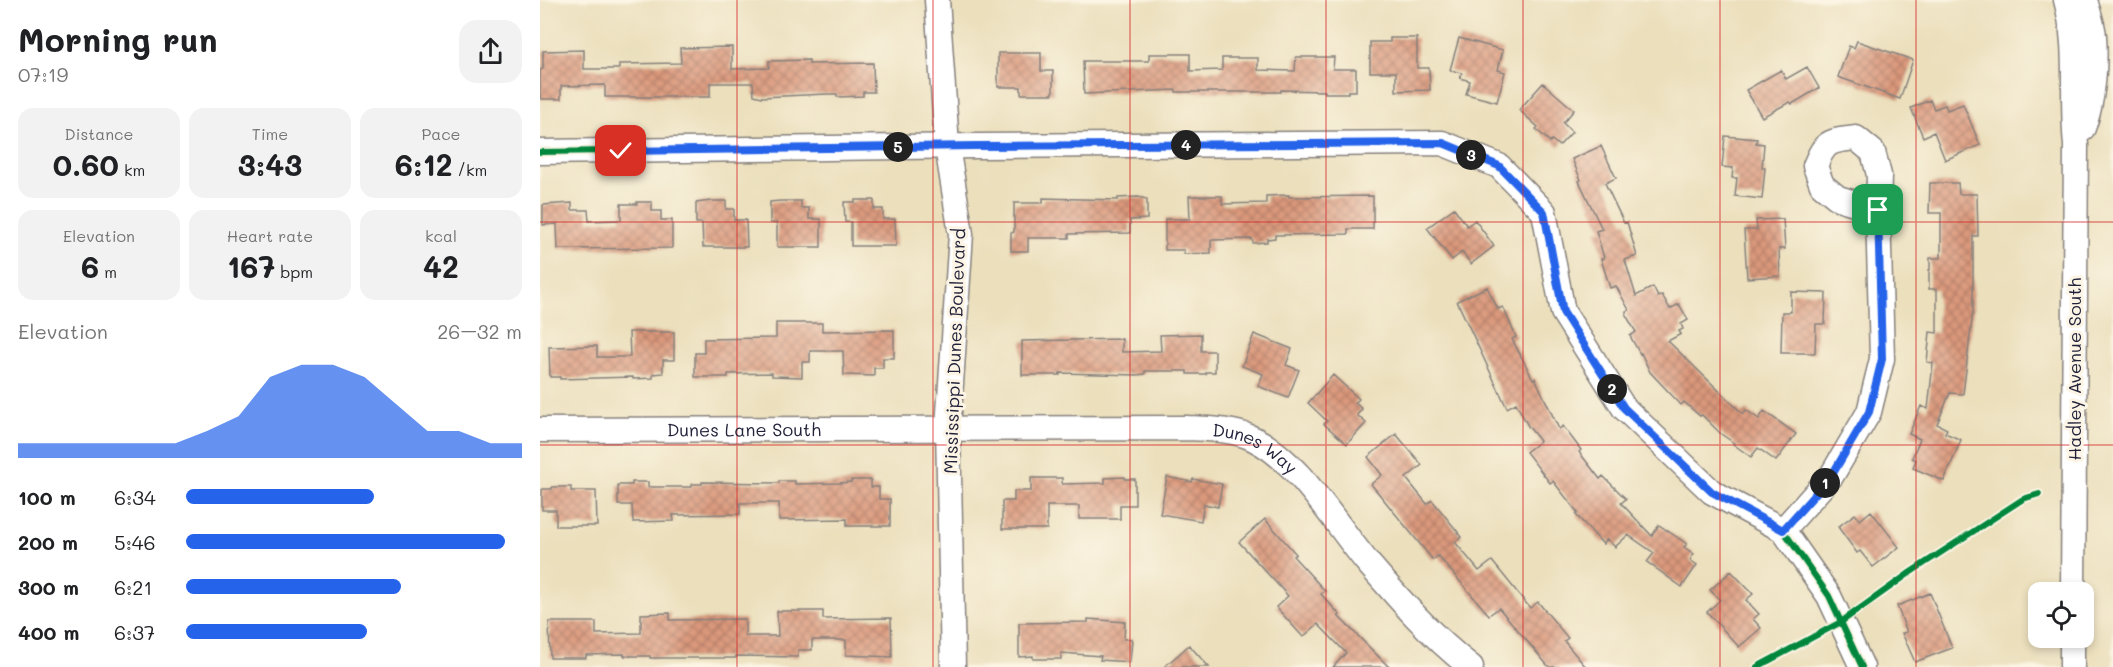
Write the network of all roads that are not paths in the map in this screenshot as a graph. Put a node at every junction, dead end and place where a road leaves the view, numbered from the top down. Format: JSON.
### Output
{"nodes":[{"id":1,"x":937,"y":0,"type":"edge"},
{"id":2,"x":2066,"y":0,"type":"edge"},
{"id":3,"x":2085,"y":0,"type":"edge"},
{"id":4,"x":2076,"y":145,"type":"junction"},
{"id":5,"x":947,"y":147,"type":"junction"},
{"id":6,"x":540,"y":152,"type":"edge"},
{"id":7,"x":1878,"y":210,"type":"dead end"},
{"id":8,"x":948,"y":428,"type":"junction"},
{"id":9,"x":540,"y":430,"type":"edge"},
{"id":10,"x":1783,"y":530,"type":"junction"},
{"id":11,"x":2073,"y":582,"type":"edge"},
{"id":12,"x":2072,"y":648,"type":"edge"},
{"id":13,"x":953,"y":667,"type":"edge"},
{"id":14,"x":1471,"y":667,"type":"edge"},
{"id":15,"x":1862,"y":667,"type":"edge"},
{"id":16,"x":2072,"y":667,"type":"edge"}],
"edges":[{"from":1,"to":5,"type":"street","name":"Mississippi Dunes Boulevard"},
{"from":2,"to":4,"type":"street","name":"Hadley Avenue South"},
{"from":3,"to":4,"type":"street","name":"Hadley Avenue South"},
{"from":4,"to":11,"type":"street","name":"Hadley Avenue South"},
{"from":5,"to":6,"type":"street"},
{"from":5,"to":8,"type":"street","name":"Mississippi Dunes Boulevard"},
{"from":5,"to":10,"type":"street"},
{"from":7,"to":10,"type":"street"},
{"from":8,"to":9,"type":"street","name":"Dunes Lane South"},
{"from":8,"to":13,"type":"street","name":"Mississippi Dunes Boulevard"},
{"from":8,"to":14,"type":"street","name":"Dunes Way"},
{"from":10,"to":15,"type":"street"},
{"from":12,"to":16,"type":"street"}]}
